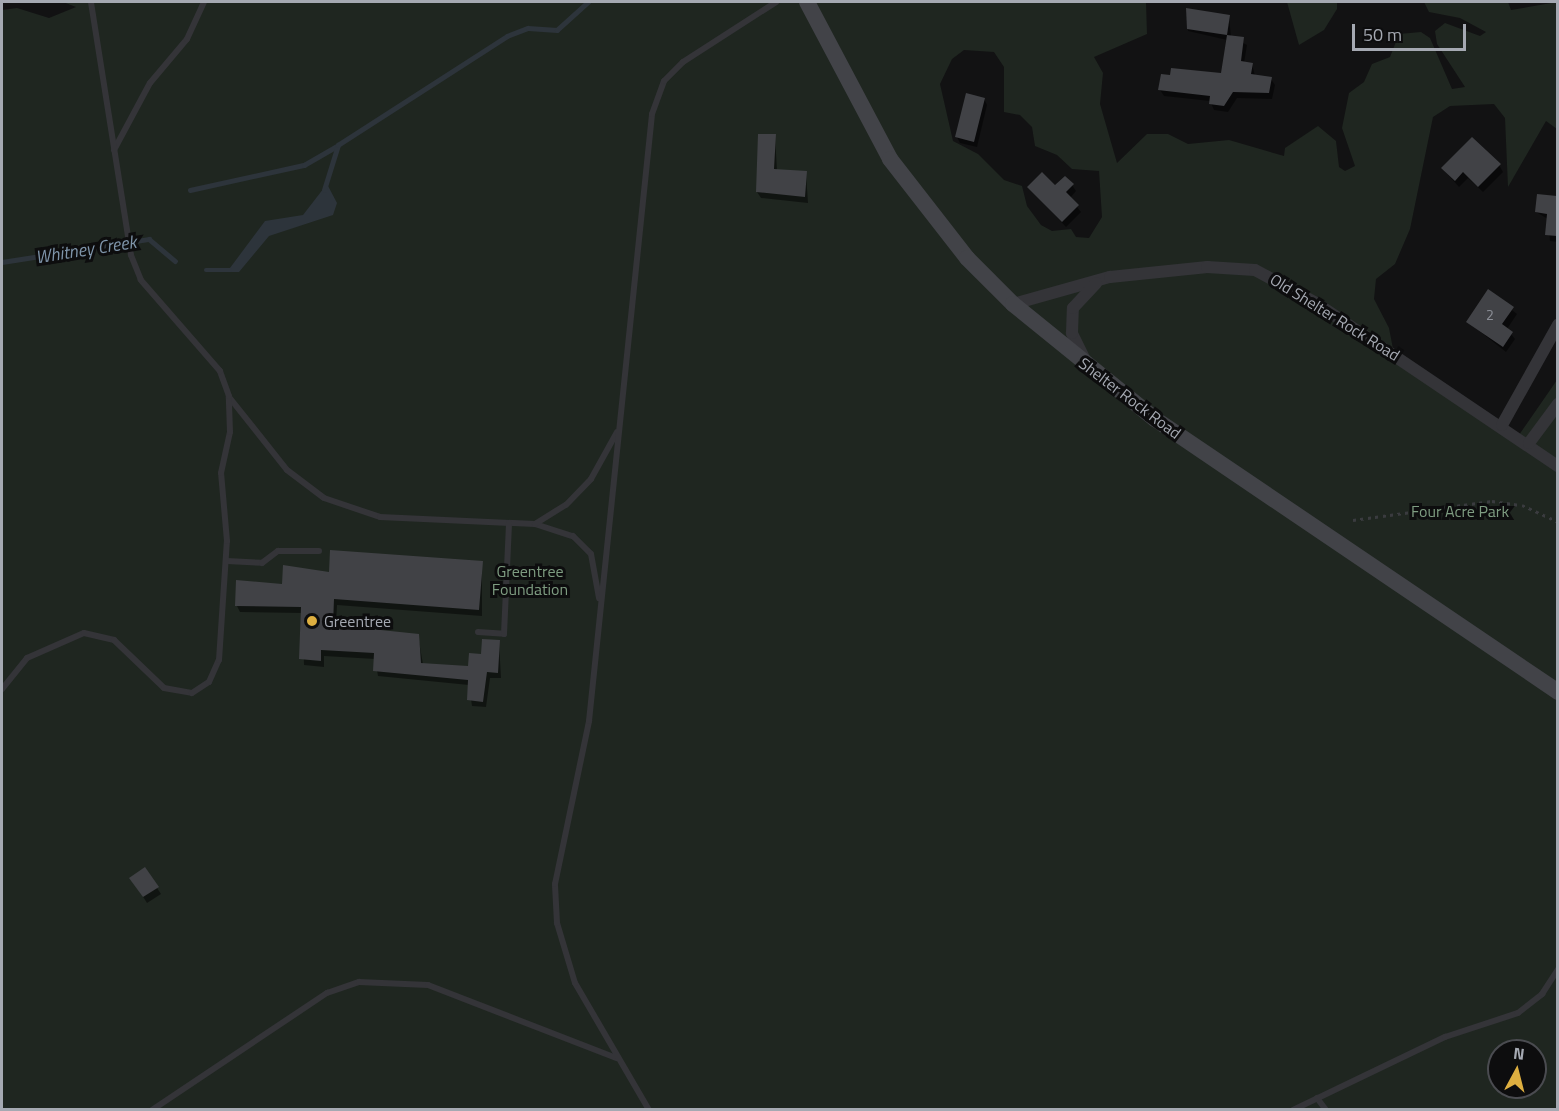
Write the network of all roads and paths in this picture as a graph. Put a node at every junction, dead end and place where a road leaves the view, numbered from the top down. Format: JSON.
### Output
{"nodes":[{"id":1,"x":91,"y":2,"type":"edge"},
{"id":2,"x":204,"y":2,"type":"edge"},
{"id":3,"x":776,"y":2,"type":"edge"},
{"id":4,"x":807,"y":2,"type":"edge"},
{"id":5,"x":113,"y":151,"type":"junction"},
{"id":6,"x":1110,"y":277,"type":"junction"},
{"id":7,"x":1013,"y":304,"type":"junction"},
{"id":8,"x":1557,"y":325,"type":"edge"},
{"id":9,"x":1097,"y":375,"type":"junction"},
{"id":10,"x":229,"y":396,"type":"junction"},
{"id":11,"x":1557,"y":404,"type":"edge"},
{"id":12,"x":1502,"y":425,"type":"junction"},
{"id":13,"x":619,"y":429,"type":"junction"},
{"id":14,"x":1529,"y":443,"type":"junction"},
{"id":15,"x":1557,"y":466,"type":"edge"},
{"id":16,"x":1353,"y":520,"type":"dead end"},
{"id":17,"x":1557,"y":522,"type":"edge"},
{"id":18,"x":509,"y":523,"type":"junction"},
{"id":19,"x":535,"y":524,"type":"junction"},
{"id":20,"x":319,"y":551,"type":"dead end"},
{"id":21,"x":227,"y":561,"type":"junction"},
{"id":22,"x":601,"y":606,"type":"junction"},
{"id":23,"x":478,"y":632,"type":"dead end"},
{"id":24,"x":2,"y":689,"type":"edge"},
{"id":25,"x":1557,"y":692,"type":"edge"},
{"id":26,"x":1557,"y":969,"type":"edge"},
{"id":27,"x":616,"y":1059,"type":"junction"},
{"id":28,"x":1317,"y":1098,"type":"junction"},
{"id":29,"x":152,"y":1110,"type":"edge"},
{"id":30,"x":649,"y":1110,"type":"edge"},
{"id":31,"x":1293,"y":1110,"type":"edge"},
{"id":32,"x":1326,"y":1110,"type":"edge"}],
"edges":[{"from":1,"to":5,"type":"lane"},
{"from":2,"to":5,"type":"lane"},
{"from":3,"to":13,"type":"lane"},
{"from":4,"to":7,"type":"main road","name":"Shelter Rock Road"},
{"from":5,"to":10,"type":"lane"},
{"from":6,"to":7,"type":"street","name":"Old Shelter Rock Road"},
{"from":6,"to":9,"type":"street"},
{"from":6,"to":12,"type":"street","name":"Old Shelter Rock Road"},
{"from":7,"to":9,"type":"main road","name":"Shelter Rock Road"},
{"from":8,"to":12,"type":"street"},
{"from":9,"to":25,"type":"main road","name":"Shelter Rock Road"},
{"from":10,"to":18,"type":"lane"},
{"from":10,"to":21,"type":"lane"},
{"from":11,"to":14,"type":"street"},
{"from":12,"to":14,"type":"street","name":"Old Shelter Rock Road"},
{"from":13,"to":19,"type":"lane"},
{"from":13,"to":22,"type":"lane"},
{"from":14,"to":15,"type":"street","name":"Old Shelter Rock Road"},
{"from":16,"to":17,"type":"path"},
{"from":18,"to":19,"type":"lane"},
{"from":18,"to":23,"type":"lane"},
{"from":19,"to":22,"type":"lane"},
{"from":20,"to":21,"type":"lane"},
{"from":21,"to":24,"type":"lane"},
{"from":22,"to":27,"type":"lane"},
{"from":26,"to":28,"type":"lane"},
{"from":27,"to":29,"type":"lane"},
{"from":27,"to":30,"type":"lane"},
{"from":28,"to":31,"type":"lane"},
{"from":28,"to":32,"type":"lane"}]}
